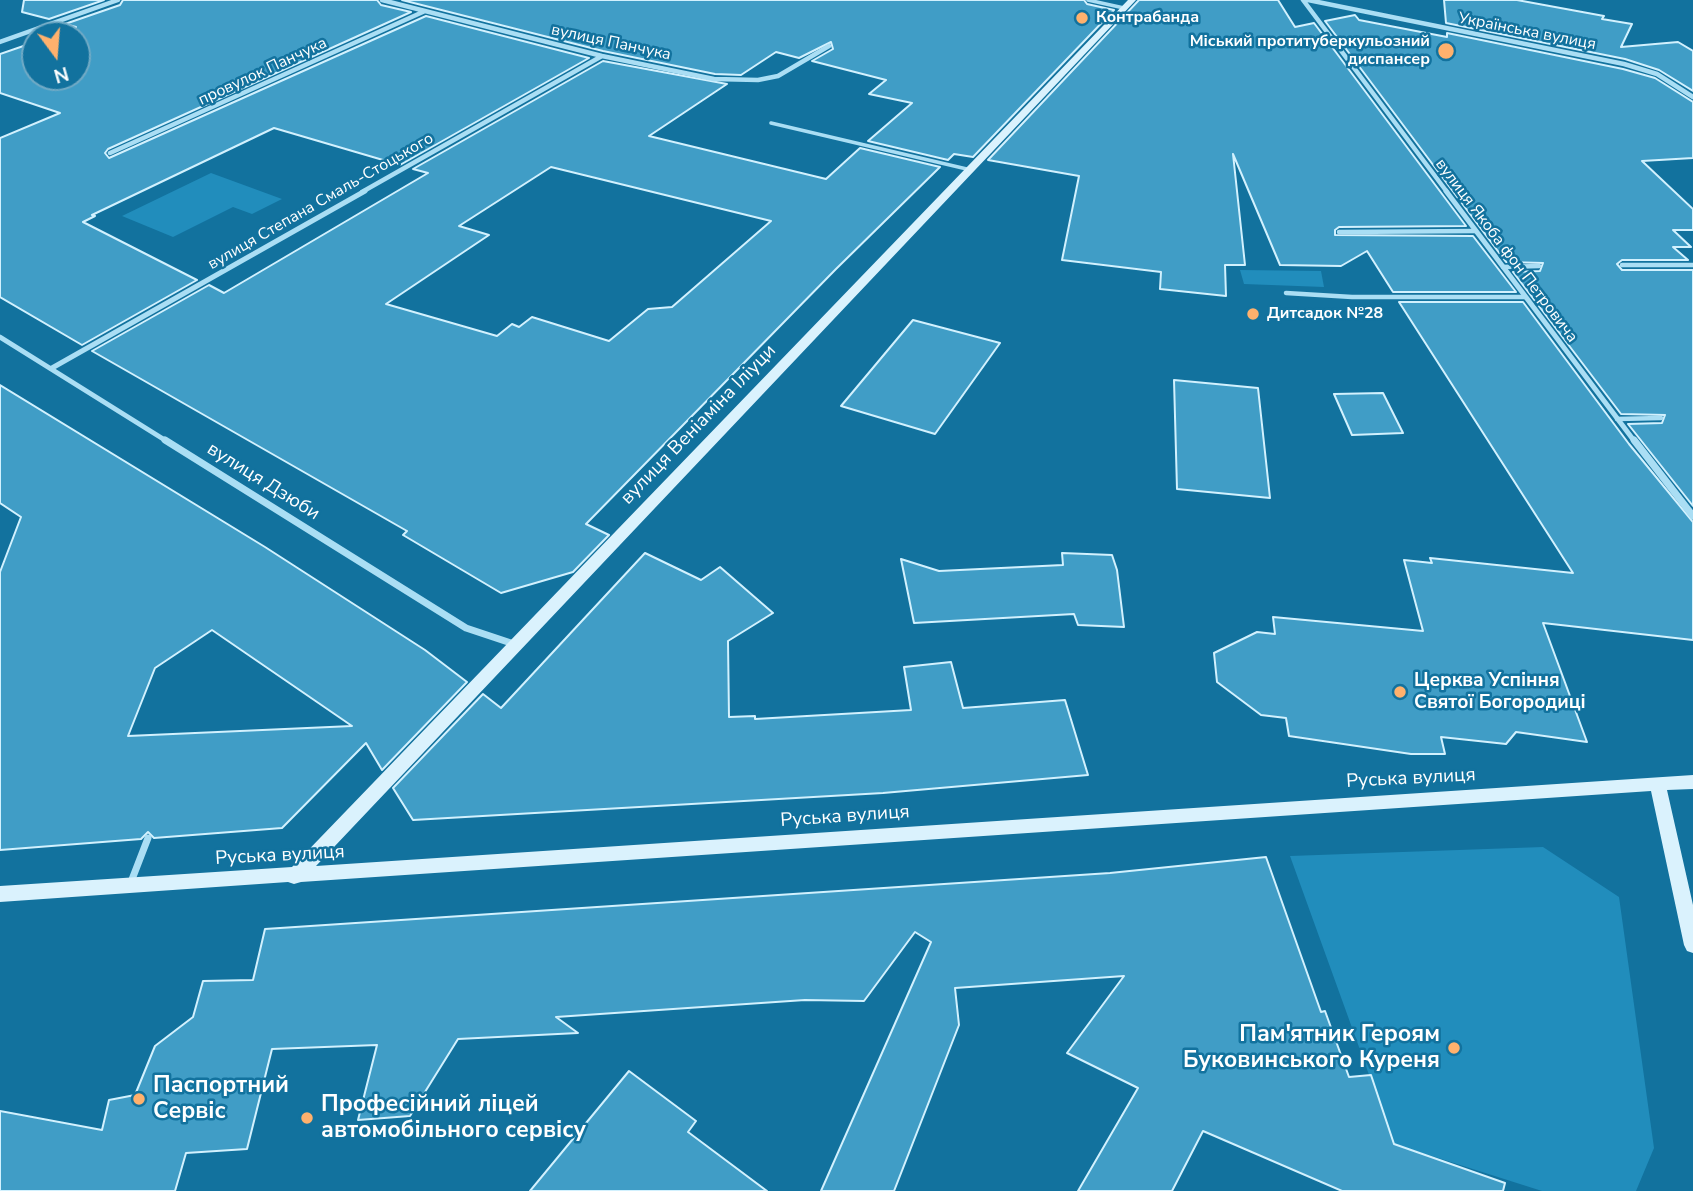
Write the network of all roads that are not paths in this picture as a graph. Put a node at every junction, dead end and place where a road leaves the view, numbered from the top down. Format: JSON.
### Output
{"nodes":[{"id":1,"x":118,"y":0,"type":"edge"},
{"id":2,"x":383,"y":0,"type":"edge"},
{"id":3,"x":1088,"y":0,"type":"edge"},
{"id":4,"x":1303,"y":0,"type":"edge"},
{"id":5,"x":1308,"y":0,"type":"edge"},
{"id":6,"x":1128,"y":4,"type":"edge"},
{"id":7,"x":425,"y":11,"type":"junction"},
{"id":8,"x":0,"y":42,"type":"edge"},
{"id":9,"x":829,"y":46,"type":"dead end"},
{"id":10,"x":602,"y":56,"type":"junction"},
{"id":11,"x":1693,"y":97,"type":"edge"},
{"id":12,"x":771,"y":123,"type":"dead end"},
{"id":13,"x":110,"y":152,"type":"dead end"},
{"id":14,"x":971,"y":170,"type":"junction"},
{"id":15,"x":1476,"y":231,"type":"junction"},
{"id":16,"x":1339,"y":232,"type":"dead end"},
{"id":17,"x":1622,"y":265,"type":"dead end"},
{"id":18,"x":1693,"y":265,"type":"edge"},
{"id":19,"x":1539,"y":266,"type":"dead end"},
{"id":20,"x":1503,"y":267,"type":"junction"},
{"id":21,"x":1286,"y":293,"type":"dead end"},
{"id":22,"x":1525,"y":297,"type":"junction"},
{"id":23,"x":0,"y":337,"type":"edge"},
{"id":24,"x":52,"y":368,"type":"junction"},
{"id":25,"x":1661,"y":418,"type":"dead end"},
{"id":26,"x":1617,"y":419,"type":"junction"},
{"id":27,"x":1692,"y":513,"type":"edge"},
{"id":28,"x":514,"y":644,"type":"junction"},
{"id":29,"x":1693,"y":782,"type":"edge"},
{"id":30,"x":1658,"y":786,"type":"junction"},
{"id":31,"x":148,"y":838,"type":"dead end"},
{"id":32,"x":294,"y":877,"type":"junction"},
{"id":33,"x":130,"y":885,"type":"junction"},
{"id":34,"x":0,"y":894,"type":"edge"},
{"id":35,"x":1693,"y":944,"type":"edge"}],
"edges":[{"from":1,"to":8,"type":"street"},
{"from":2,"to":7,"type":"street","name":"вулиця Панчука"},
{"from":3,"to":6,"type":"lane"},
{"from":4,"to":15,"type":"street","name":"вулиця Якоба фон Петровича"},
{"from":5,"to":11,"type":"street","name":"Українська вулиця"},
{"from":6,"to":14,"type":"street","name":"вулиця Веніаміна Іліуци"},
{"from":7,"to":10,"type":"street","name":"вулиця Панчука"},
{"from":7,"to":13,"type":"street","name":"провулок Панчука"},
{"from":9,"to":10,"type":"street","name":"вулиця Панчука"},
{"from":10,"to":24,"type":"street","name":"вулиця Степана Смаль-Стоцького"},
{"from":12,"to":14,"type":"lane"},
{"from":14,"to":28,"type":"street","name":"вулиця Веніаміна Іліуци"},
{"from":15,"to":16,"type":"lane"},
{"from":15,"to":20,"type":"street","name":"вулиця Якоба фон Петровича"},
{"from":17,"to":18,"type":"lane"},
{"from":19,"to":20,"type":"lane"},
{"from":20,"to":22,"type":"street","name":"вулиця Якоба фон Петровича"},
{"from":21,"to":22,"type":"lane"},
{"from":22,"to":26,"type":"street","name":"вулиця Якоба фон Петровича"},
{"from":23,"to":24,"type":"street","name":"вулиця Дзюби"},
{"from":24,"to":28,"type":"street","name":"вулиця Дзюби"},
{"from":25,"to":26,"type":"lane"},
{"from":26,"to":27,"type":"street","name":"вулиця Якоба фон Петровича"},
{"from":28,"to":32,"type":"street","name":"вулиця Веніаміна Іліуци"},
{"from":29,"to":30,"type":"street","name":"Руська вулиця"},
{"from":30,"to":32,"type":"street","name":"Руська вулиця"},
{"from":30,"to":35,"type":"street"},
{"from":31,"to":33,"type":"lane"},
{"from":32,"to":33,"type":"street","name":"Руська вулиця"},
{"from":33,"to":34,"type":"street","name":"Руська вулиця"}]}
